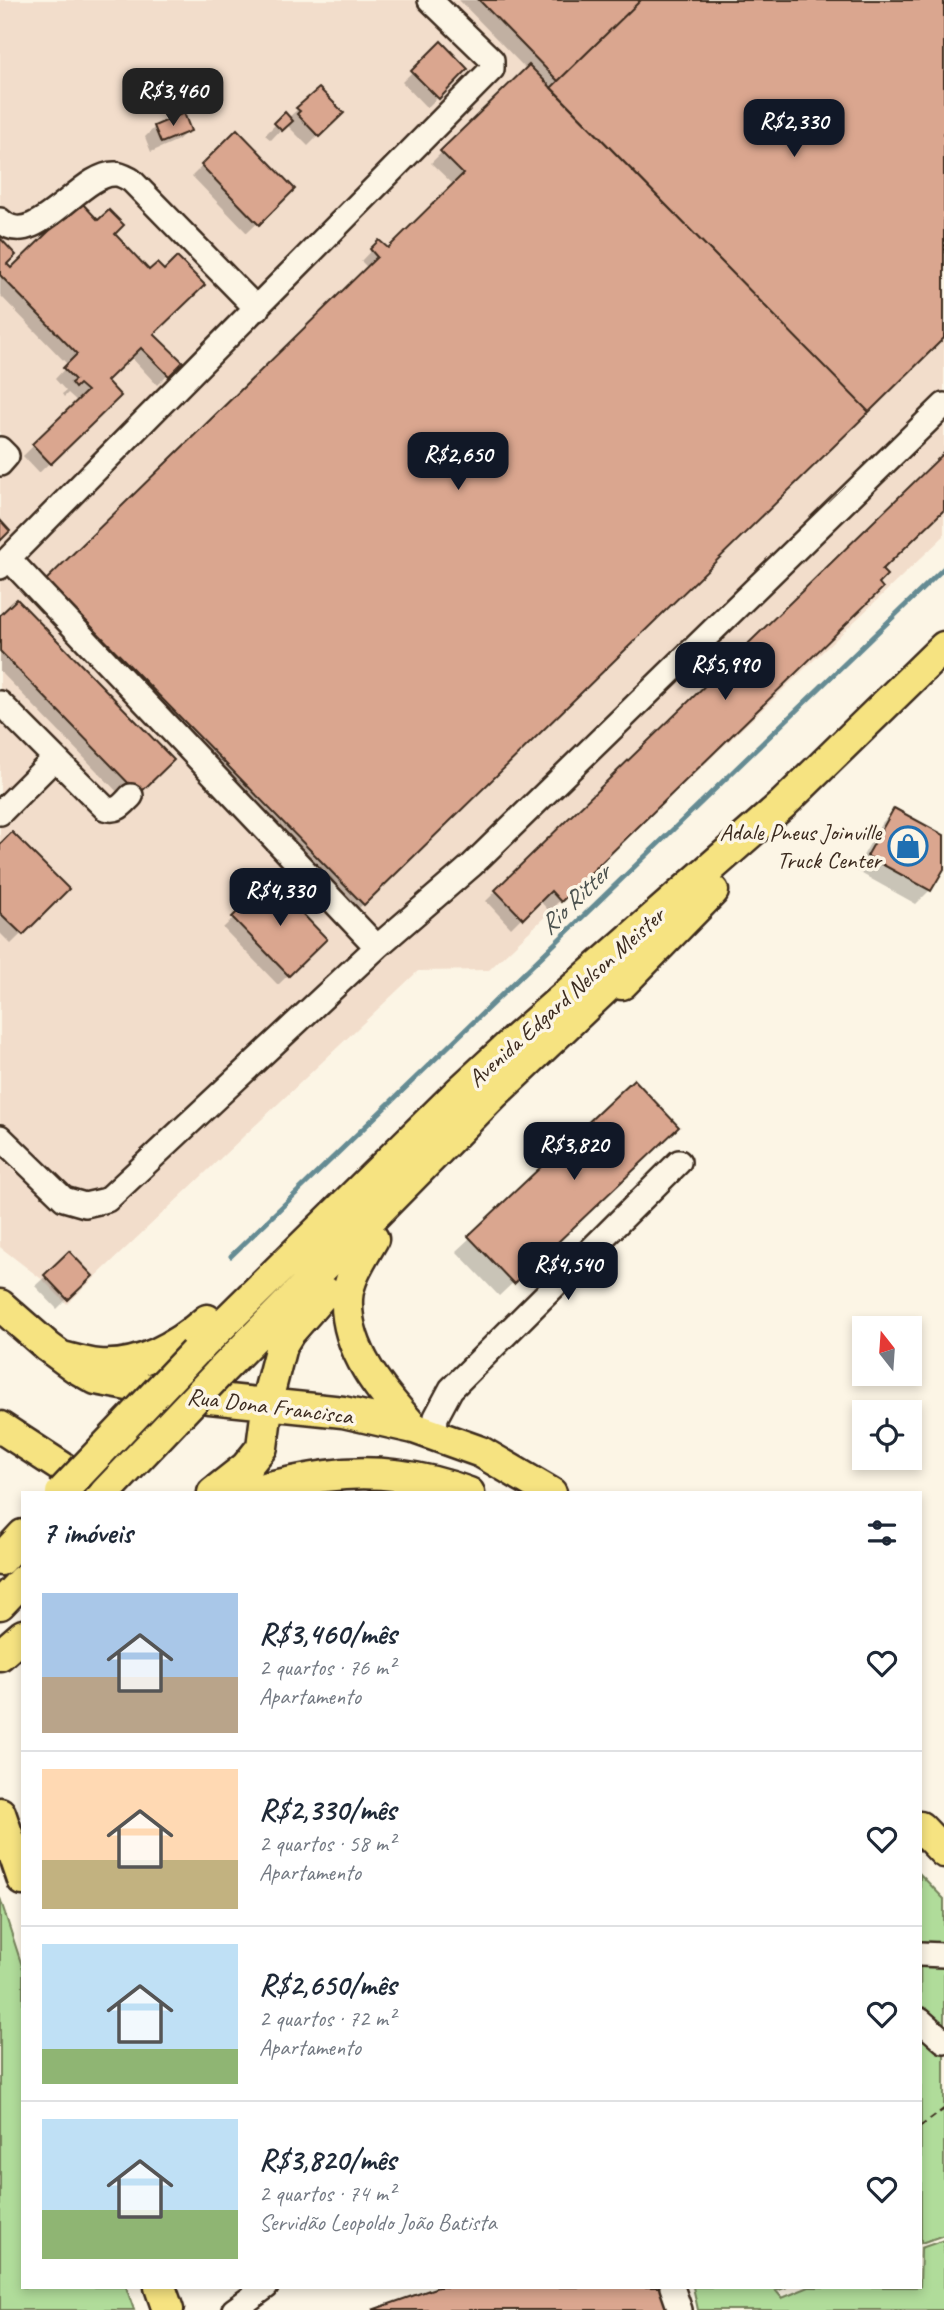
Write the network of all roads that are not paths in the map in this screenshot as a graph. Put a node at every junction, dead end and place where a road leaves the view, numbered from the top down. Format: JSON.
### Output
{"nodes":[{"id":1,"x":430,"y":0,"type":"edge"},
{"id":2,"x":0,"y":219,"type":"edge"},
{"id":3,"x":257,"y":309,"type":"junction"},
{"id":4,"x":944,"y":405,"type":"edge"},
{"id":5,"x":0,"y":449,"type":"edge"},
{"id":6,"x":0,"y":464,"type":"edge"},
{"id":7,"x":4,"y":563,"type":"edge"},
{"id":8,"x":944,"y":648,"type":"edge"},
{"id":9,"x":944,"y":671,"type":"edge"},
{"id":10,"x":0,"y":703,"type":"edge"},
{"id":11,"x":55,"y":758,"type":"junction"},
{"id":12,"x":131,"y":796,"type":"dead end"},
{"id":13,"x":0,"y":813,"type":"edge"},
{"id":14,"x":713,"y":891,"type":"junction"},
{"id":15,"x":377,"y":947,"type":"junction"},
{"id":16,"x":614,"y":953,"type":"junction"},
{"id":17,"x":0,"y":1137,"type":"edge"},
{"id":18,"x":679,"y":1161,"type":"dead end"},
{"id":19,"x":373,"y":1239,"type":"junction"},
{"id":20,"x":0,"y":1305,"type":"edge"},
{"id":21,"x":62,"y":1357,"type":"junction"},
{"id":22,"x":266,"y":1404,"type":"junction"},
{"id":23,"x":0,"y":1427,"type":"edge"},
{"id":24,"x":424,"y":1431,"type":"junction"},
{"id":25,"x":415,"y":1478,"type":"junction"},
{"id":26,"x":63,"y":1491,"type":"edge"},
{"id":27,"x":103,"y":1491,"type":"edge"},
{"id":28,"x":109,"y":1491,"type":"edge"},
{"id":29,"x":215,"y":1491,"type":"edge"},
{"id":30,"x":251,"y":1491,"type":"edge"},
{"id":31,"x":462,"y":1491,"type":"edge"},
{"id":32,"x":548,"y":1491,"type":"edge"},
{"id":33,"x":21,"y":1537,"type":"edge"},
{"id":34,"x":0,"y":1560,"type":"edge"},
{"id":35,"x":21,"y":1582,"type":"edge"},
{"id":36,"x":0,"y":1604,"type":"edge"},
{"id":37,"x":21,"y":1637,"type":"edge"},
{"id":38,"x":0,"y":1655,"type":"edge"},
{"id":39,"x":0,"y":1813,"type":"edge"},
{"id":40,"x":21,"y":1874,"type":"edge"},
{"id":41,"x":922,"y":1954,"type":"edge"},
{"id":42,"x":944,"y":1955,"type":"edge"},
{"id":43,"x":922,"y":2022,"type":"edge"},
{"id":44,"x":944,"y":2041,"type":"edge"},
{"id":45,"x":161,"y":2289,"type":"edge"},
{"id":46,"x":263,"y":2289,"type":"edge"},
{"id":47,"x":673,"y":2289,"type":"edge"},
{"id":48,"x":168,"y":2310,"type":"edge"},
{"id":49,"x":234,"y":2310,"type":"edge"},
{"id":50,"x":680,"y":2310,"type":"edge"}],
"edges":[{"from":1,"to":3,"type":"street"},
{"from":2,"to":3,"type":"street"},
{"from":3,"to":7,"type":"street"},
{"from":4,"to":15,"type":"street"},
{"from":5,"to":6,"type":"street"},
{"from":7,"to":15,"type":"street"},
{"from":8,"to":16,"type":"main road","name":"Avenida Edgard Nelson Meister"},
{"from":9,"to":14,"type":"main road","name":"Avenida Edgard Nelson Meister"},
{"from":10,"to":11,"type":"street"},
{"from":11,"to":12,"type":"street"},
{"from":11,"to":13,"type":"street"},
{"from":14,"to":19,"type":"main road"},
{"from":14,"to":28,"type":"main road","name":"Avenida Edgard Nelson Meister","bridge":true},
{"from":15,"to":17,"type":"street"},
{"from":16,"to":21,"type":"main road"},
{"from":16,"to":26,"type":"main road","name":"Avenida Edgard Nelson Meister","bridge":true},
{"from":18,"to":24,"type":"street"},
{"from":19,"to":22,"type":"main road"},
{"from":19,"to":24,"type":"main road"},
{"from":20,"to":21,"type":"main road","name":"Rua Dona Francisca"},
{"from":21,"to":22,"type":"main road","name":"Rua Dona Francisca"},
{"from":22,"to":24,"type":"main road","name":"Rua Dona Francisca"},
{"from":22,"to":29,"type":"main road"},
{"from":23,"to":27,"type":"main road"},
{"from":24,"to":25,"type":"main road"},
{"from":24,"to":32,"type":"main road","name":"Rua Dona Francisca"},
{"from":25,"to":30,"type":"main road"},
{"from":25,"to":31,"type":"main road"},
{"from":33,"to":34,"type":"main road"},
{"from":35,"to":36,"type":"main road"},
{"from":37,"to":38,"type":"main road"},
{"from":39,"to":40,"type":"main road"},
{"from":41,"to":42,"type":"street"},
{"from":43,"to":44,"type":"street"},
{"from":45,"to":48,"type":"main road"},
{"from":46,"to":49,"type":"street"},
{"from":47,"to":50,"type":"street"}]}
